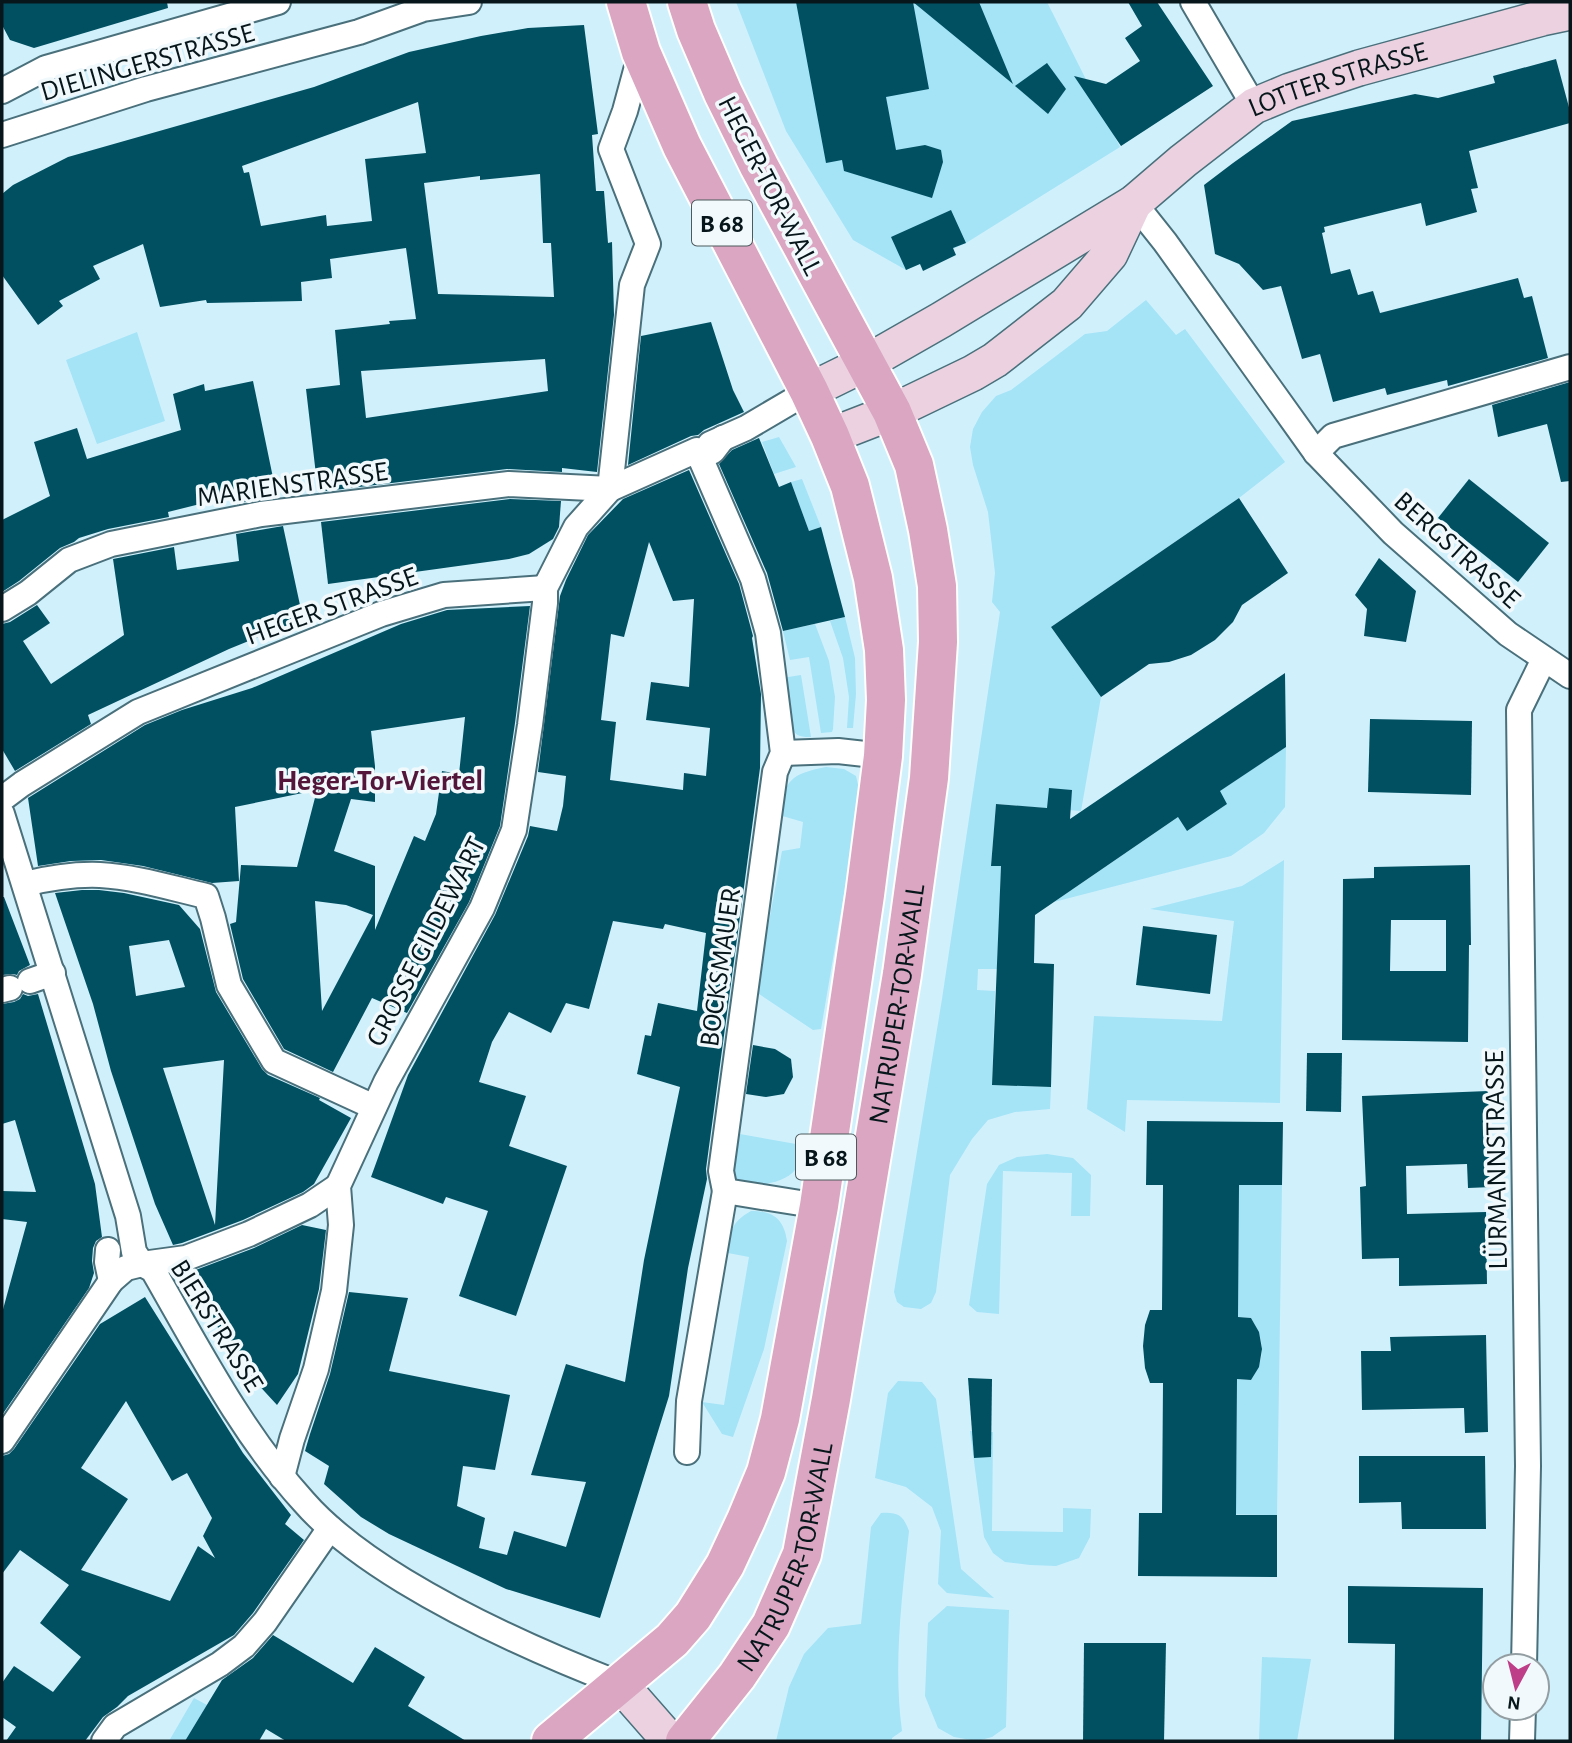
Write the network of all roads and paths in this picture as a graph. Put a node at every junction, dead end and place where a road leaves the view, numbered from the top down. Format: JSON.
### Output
{"nodes":[{"id":1,"x":278,"y":2,"type":"edge"},
{"id":2,"x":469,"y":2,"type":"edge"},
{"id":3,"x":626,"y":2,"type":"edge"},
{"id":4,"x":688,"y":2,"type":"edge"},
{"id":5,"x":1193,"y":2,"type":"edge"},
{"id":6,"x":1570,"y":12,"type":"edge"},
{"id":7,"x":640,"y":52,"type":"junction"},
{"id":8,"x":3,"y":86,"type":"edge"},
{"id":9,"x":1254,"y":106,"type":"junction"},
{"id":10,"x":3,"y":134,"type":"edge"},
{"id":11,"x":1134,"y":203,"type":"junction"},
{"id":12,"x":864,"y":364,"type":"junction"},
{"id":13,"x":1570,"y":367,"type":"edge"},
{"id":14,"x":809,"y":391,"type":"junction"},
{"id":15,"x":892,"y":412,"type":"junction"},
{"id":16,"x":830,"y":436,"type":"junction"},
{"id":17,"x":711,"y":446,"type":"junction"},
{"id":18,"x":1316,"y":453,"type":"junction"},
{"id":19,"x":610,"y":489,"type":"junction"},
{"id":20,"x":545,"y":588,"type":"junction"},
{"id":21,"x":2,"y":609,"type":"edge"},
{"id":22,"x":1544,"y":659,"type":"junction"},
{"id":23,"x":1570,"y":676,"type":"edge"},
{"id":24,"x":783,"y":753,"type":"junction"},
{"id":25,"x":883,"y":756,"type":"junction"},
{"id":26,"x":2,"y":799,"type":"edge"},
{"id":27,"x":2,"y":814,"type":"edge"},
{"id":28,"x":25,"y":884,"type":"junction"},
{"id":29,"x":24,"y":983,"type":"edge"},
{"id":30,"x":374,"y":1107,"type":"junction"},
{"id":31,"x":338,"y":1186,"type":"junction"},
{"id":32,"x":725,"y":1191,"type":"junction"},
{"id":33,"x":819,"y":1206,"type":"junction"},
{"id":34,"x":108,"y":1250,"type":"dead end"},
{"id":35,"x":142,"y":1264,"type":"junction"},
{"id":36,"x":111,"y":1281,"type":"junction"},
{"id":37,"x":2,"y":1441,"type":"edge"},
{"id":38,"x":687,"y":1452,"type":"dead end"},
{"id":39,"x":282,"y":1477,"type":"junction"},
{"id":40,"x":330,"y":1528,"type":"junction"},
{"id":41,"x":1524,"y":1652,"type":"edge"},
{"id":42,"x":620,"y":1685,"type":"junction"},
{"id":43,"x":1523,"y":1722,"type":"edge"},
{"id":44,"x":104,"y":1741,"type":"edge"},
{"id":45,"x":551,"y":1741,"type":"edge"},
{"id":46,"x":670,"y":1741,"type":"edge"},
{"id":47,"x":685,"y":1741,"type":"edge"},
{"id":48,"x":1522,"y":1741,"type":"edge"}],
"edges":[{"from":1,"to":8,"type":"street","name":"DIELINGERSTRASSE"},
{"from":2,"to":10,"type":"street","name":"DIELINGERSTRASSE"},
{"from":3,"to":7,"type":"main road","number":"B 68"},
{"from":4,"to":12,"type":"main road","name":"HEGER-TOR-WALL","number":"B 68"},
{"from":5,"to":9,"type":"street"},
{"from":6,"to":9,"type":"street","name":"LOTTER STRASSE"},
{"from":7,"to":14,"type":"main road","number":"B 68"},
{"from":7,"to":19,"type":"street"},
{"from":8,"to":10,"type":"street","name":"DIELINGERSTRASSE"},
{"from":9,"to":11,"type":"street","name":"LOTTER STRASSE"},
{"from":11,"to":12,"type":"street","name":"LOTTER STRASSE"},
{"from":11,"to":15,"type":"street","name":"LOTTER STRASSE"},
{"from":11,"to":18,"type":"street","name":"BERGSTRASSE"},
{"from":12,"to":14,"type":"street","name":"LOTTER STRASSE"},
{"from":12,"to":15,"type":"main road","name":"NATRUPER-TOR-WALL","number":"B 68"},
{"from":13,"to":18,"type":"street"},
{"from":14,"to":16,"type":"main road","name":"NATRUPER-TOR-WALL","number":"B 68"},
{"from":14,"to":17,"type":"street"},
{"from":15,"to":16,"type":"street","name":"LOTTER STRASSE"},
{"from":15,"to":47,"type":"main road","name":"NATRUPER-TOR-WALL","number":"B 68"},
{"from":16,"to":25,"type":"main road","name":"NATRUPER-TOR-WALL","number":"B 68"},
{"from":17,"to":19,"type":"street"},
{"from":17,"to":24,"type":"street","name":"BOCKSMAUER"},
{"from":18,"to":22,"type":"street","name":"BERGSTRASSE"},
{"from":19,"to":20,"type":"street"},
{"from":19,"to":21,"type":"street","name":"MARIENSTRASSE"},
{"from":20,"to":26,"type":"street","name":"HEGER STRASSE"},
{"from":20,"to":30,"type":"street","name":"GROSSE GILDEWART"},
{"from":22,"to":23,"type":"street","name":"BERGSTRASSE"},
{"from":22,"to":41,"type":"street","name":"LÜRMANNSTRASSE"},
{"from":24,"to":25,"type":"street"},
{"from":24,"to":32,"type":"street","name":"BOCKSMAUER"},
{"from":25,"to":33,"type":"main road","name":"NATRUPER-TOR-WALL","number":"B 68"},
{"from":27,"to":28,"type":"street","name":"BIERSTRASSE"},
{"from":28,"to":29,"type":"street","name":"BIERSTRASSE"},
{"from":28,"to":30,"type":"street"},
{"from":29,"to":35,"type":"street","name":"BIERSTRASSE"},
{"from":30,"to":31,"type":"street","name":"GROSSE GILDEWART"},
{"from":31,"to":35,"type":"street","name":"GROSSE GILDEWART"},
{"from":31,"to":39,"type":"street"},
{"from":32,"to":33,"type":"street"},
{"from":32,"to":38,"type":"street","name":"BOCKSMAUER"},
{"from":33,"to":42,"type":"main road","name":"NATRUPER-TOR-WALL","number":"B 68"},
{"from":34,"to":36,"type":"street"},
{"from":35,"to":36,"type":"street"},
{"from":35,"to":39,"type":"street","name":"BIERSTRASSE"},
{"from":36,"to":37,"type":"street"},
{"from":39,"to":40,"type":"street","name":"BIERSTRASSE"},
{"from":40,"to":42,"type":"street","name":"BIERSTRASSE"},
{"from":40,"to":44,"type":"street"},
{"from":42,"to":45,"type":"main road","number":"B 68"},
{"from":42,"to":46,"type":"street"},
{"from":43,"to":48,"type":"street"}]}
